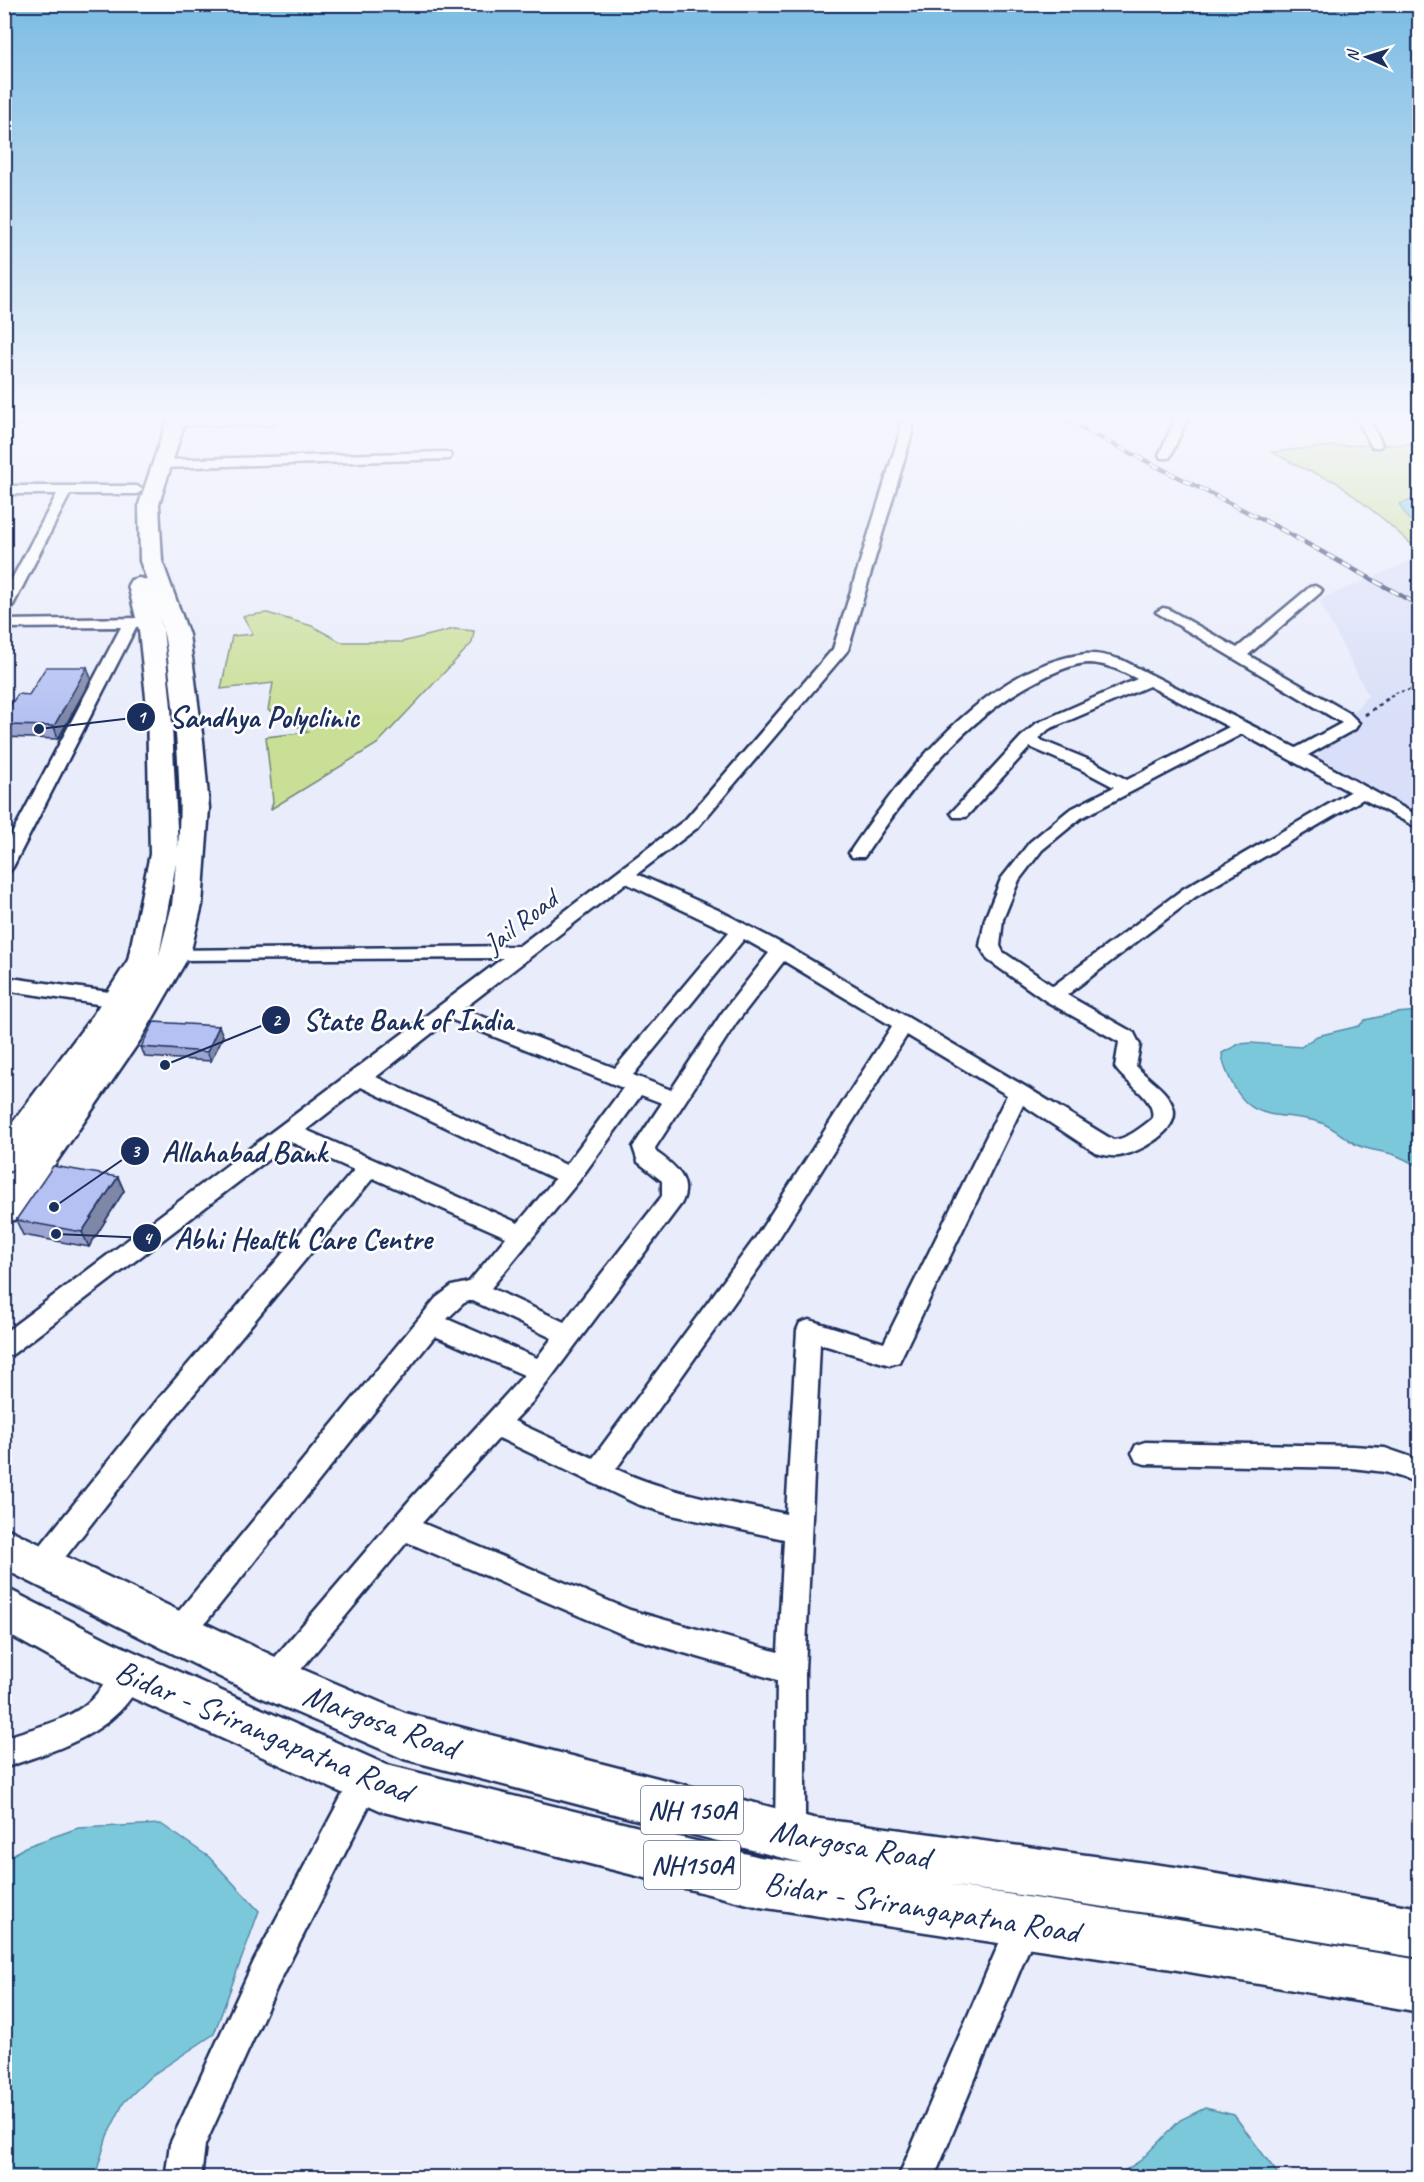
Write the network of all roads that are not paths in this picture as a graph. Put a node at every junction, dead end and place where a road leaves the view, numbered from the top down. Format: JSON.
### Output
{"nodes":[{"id":1,"x":52,"y":517,"type":"edge"},
{"id":2,"x":130,"y":517,"type":"edge"},
{"id":3,"x":149,"y":517,"type":"edge"},
{"id":4,"x":881,"y":517,"type":"edge"},
{"id":5,"x":1315,"y":590,"type":"dead end"},
{"id":6,"x":4,"y":609,"type":"edge"},
{"id":7,"x":1163,"y":612,"type":"dead end"},
{"id":8,"x":150,"y":622,"type":"junction"},
{"id":9,"x":4,"y":624,"type":"edge"},
{"id":10,"x":1238,"y":655,"type":"junction"},
{"id":11,"x":1149,"y":680,"type":"junction"},
{"id":12,"x":1242,"y":728,"type":"junction"},
{"id":13,"x":1027,"y":740,"type":"junction"},
{"id":14,"x":1296,"y":755,"type":"junction"},
{"id":15,"x":1127,"y":787,"type":"junction"},
{"id":16,"x":1363,"y":792,"type":"junction"},
{"id":17,"x":960,"y":813,"type":"dead end"},
{"id":18,"x":1419,"y":824,"type":"edge"},
{"id":19,"x":858,"y":853,"type":"dead end"},
{"id":20,"x":4,"y":867,"type":"edge"},
{"id":21,"x":624,"y":875,"type":"junction"},
{"id":22,"x":741,"y":930,"type":"junction"},
{"id":23,"x":781,"y":951,"type":"junction"},
{"id":24,"x":525,"y":952,"type":"junction"},
{"id":25,"x":174,"y":954,"type":"junction"},
{"id":26,"x":4,"y":983,"type":"edge"},
{"id":27,"x":1053,"y":996,"type":"junction"},
{"id":28,"x":117,"y":1001,"type":"junction"},
{"id":29,"x":145,"y":1003,"type":"junction"},
{"id":30,"x":448,"y":1010,"type":"junction"},
{"id":31,"x":903,"y":1024,"type":"junction"},
{"id":32,"x":360,"y":1078,"type":"junction"},
{"id":33,"x":628,"y":1081,"type":"junction"},
{"id":34,"x":1019,"y":1092,"type":"junction"},
{"id":35,"x":675,"y":1100,"type":"junction"},
{"id":36,"x":289,"y":1132,"type":"junction"},
{"id":37,"x":4,"y":1160,"type":"edge"},
{"id":38,"x":370,"y":1166,"type":"junction"},
{"id":39,"x":570,"y":1176,"type":"junction"},
{"id":40,"x":4,"y":1209,"type":"edge"},
{"id":41,"x":522,"y":1234,"type":"junction"},
{"id":42,"x":475,"y":1291,"type":"junction"},
{"id":43,"x":431,"y":1323,"type":"junction"},
{"id":44,"x":568,"y":1335,"type":"junction"},
{"id":45,"x":4,"y":1347,"type":"edge"},
{"id":46,"x":541,"y":1371,"type":"junction"},
{"id":47,"x":495,"y":1424,"type":"junction"},
{"id":48,"x":1145,"y":1453,"type":"dead end"},
{"id":49,"x":1419,"y":1472,"type":"edge"},
{"id":50,"x":597,"y":1474,"type":"junction"},
{"id":51,"x":403,"y":1528,"type":"junction"},
{"id":52,"x":798,"y":1529,"type":"junction"},
{"id":53,"x":23,"y":1556,"type":"edge"},
{"id":54,"x":4,"y":1608,"type":"edge"},
{"id":55,"x":179,"y":1633,"type":"junction"},
{"id":56,"x":791,"y":1670,"type":"junction"},
{"id":57,"x":130,"y":1674,"type":"junction"},
{"id":58,"x":274,"y":1680,"type":"junction"},
{"id":59,"x":4,"y":1753,"type":"edge"},
{"id":60,"x":367,"y":1780,"type":"junction"},
{"id":61,"x":790,"y":1836,"type":"junction"},
{"id":62,"x":1024,"y":1922,"type":"junction"},
{"id":63,"x":1419,"y":1933,"type":"edge"},
{"id":64,"x":1419,"y":1986,"type":"edge"},
{"id":65,"x":183,"y":2178,"type":"edge"},
{"id":66,"x":916,"y":2178,"type":"edge"}],
"edges":[{"from":1,"to":6,"type":"street"},
{"from":2,"to":8,"type":"main road"},
{"from":3,"to":8,"type":"main road"},
{"from":4,"to":21,"type":"street","name":"Jail Road"},
{"from":5,"to":10,"type":"street"},
{"from":7,"to":10,"type":"street"},
{"from":8,"to":9,"type":"street"},
{"from":8,"to":20,"type":"street"},
{"from":8,"to":25,"type":"main road"},
{"from":8,"to":28,"type":"main road"},
{"from":10,"to":14,"type":"street"},
{"from":11,"to":12,"type":"street"},
{"from":11,"to":13,"type":"street"},
{"from":11,"to":19,"type":"street"},
{"from":12,"to":14,"type":"street"},
{"from":12,"to":15,"type":"street"},
{"from":13,"to":15,"type":"street"},
{"from":13,"to":17,"type":"street"},
{"from":14,"to":16,"type":"street"},
{"from":15,"to":27,"type":"street"},
{"from":16,"to":18,"type":"street"},
{"from":16,"to":27,"type":"street"},
{"from":21,"to":22,"type":"street"},
{"from":21,"to":24,"type":"street","name":"Jail Road"},
{"from":22,"to":23,"type":"street"},
{"from":22,"to":33,"type":"street"},
{"from":23,"to":31,"type":"street"},
{"from":23,"to":35,"type":"street"},
{"from":24,"to":25,"type":"street"},
{"from":24,"to":30,"type":"street","name":"Jail Road"},
{"from":25,"to":29,"type":"main road"},
{"from":26,"to":28,"type":"street"},
{"from":27,"to":34,"type":"street"},
{"from":28,"to":29,"type":"street"},
{"from":28,"to":37,"type":"main road"},
{"from":29,"to":40,"type":"main road"},
{"from":30,"to":32,"type":"street","name":"Jail Road"},
{"from":30,"to":33,"type":"street"},
{"from":31,"to":34,"type":"street"},
{"from":31,"to":50,"type":"street"},
{"from":32,"to":36,"type":"street","name":"Jail Road"},
{"from":32,"to":39,"type":"street"},
{"from":33,"to":35,"type":"street"},
{"from":33,"to":39,"type":"street"},
{"from":34,"to":52,"type":"street"},
{"from":35,"to":44,"type":"street"},
{"from":36,"to":38,"type":"street"},
{"from":36,"to":45,"type":"street","name":"Jail Road"},
{"from":38,"to":41,"type":"street"},
{"from":38,"to":53,"type":"street"},
{"from":39,"to":41,"type":"street"},
{"from":41,"to":42,"type":"street"},
{"from":42,"to":43,"type":"street"},
{"from":42,"to":44,"type":"street"},
{"from":43,"to":46,"type":"street"},
{"from":43,"to":55,"type":"street"},
{"from":44,"to":46,"type":"street"},
{"from":46,"to":47,"type":"street"},
{"from":47,"to":50,"type":"street"},
{"from":47,"to":51,"type":"street"},
{"from":48,"to":49,"type":"street"},
{"from":50,"to":52,"type":"street"},
{"from":51,"to":56,"type":"street"},
{"from":51,"to":58,"type":"street"},
{"from":52,"to":56,"type":"street"},
{"from":53,"to":55,"type":"main road","name":"Margosa Road","number":"NH 150A"},
{"from":54,"to":57,"type":"main road","name":"Bidar - Srirangapatna Road","number":"NH150A"},
{"from":55,"to":58,"type":"main road","name":"Margosa Road","number":"NH 150A"},
{"from":56,"to":61,"type":"street"},
{"from":57,"to":59,"type":"street"},
{"from":57,"to":60,"type":"main road","name":"Bidar - Srirangapatna Road","number":"NH150A"},
{"from":58,"to":61,"type":"main road","name":"Margosa Road","number":"NH 150A"},
{"from":60,"to":62,"type":"main road","name":"Bidar - Srirangapatna Road","number":"NH150A"},
{"from":60,"to":65,"type":"street"},
{"from":61,"to":63,"type":"main road","name":"Margosa Road","number":"NH 150A"},
{"from":62,"to":64,"type":"main road","name":"Bidar - Srirangapatna Road","number":"NH150A"},
{"from":62,"to":66,"type":"street"}]}
